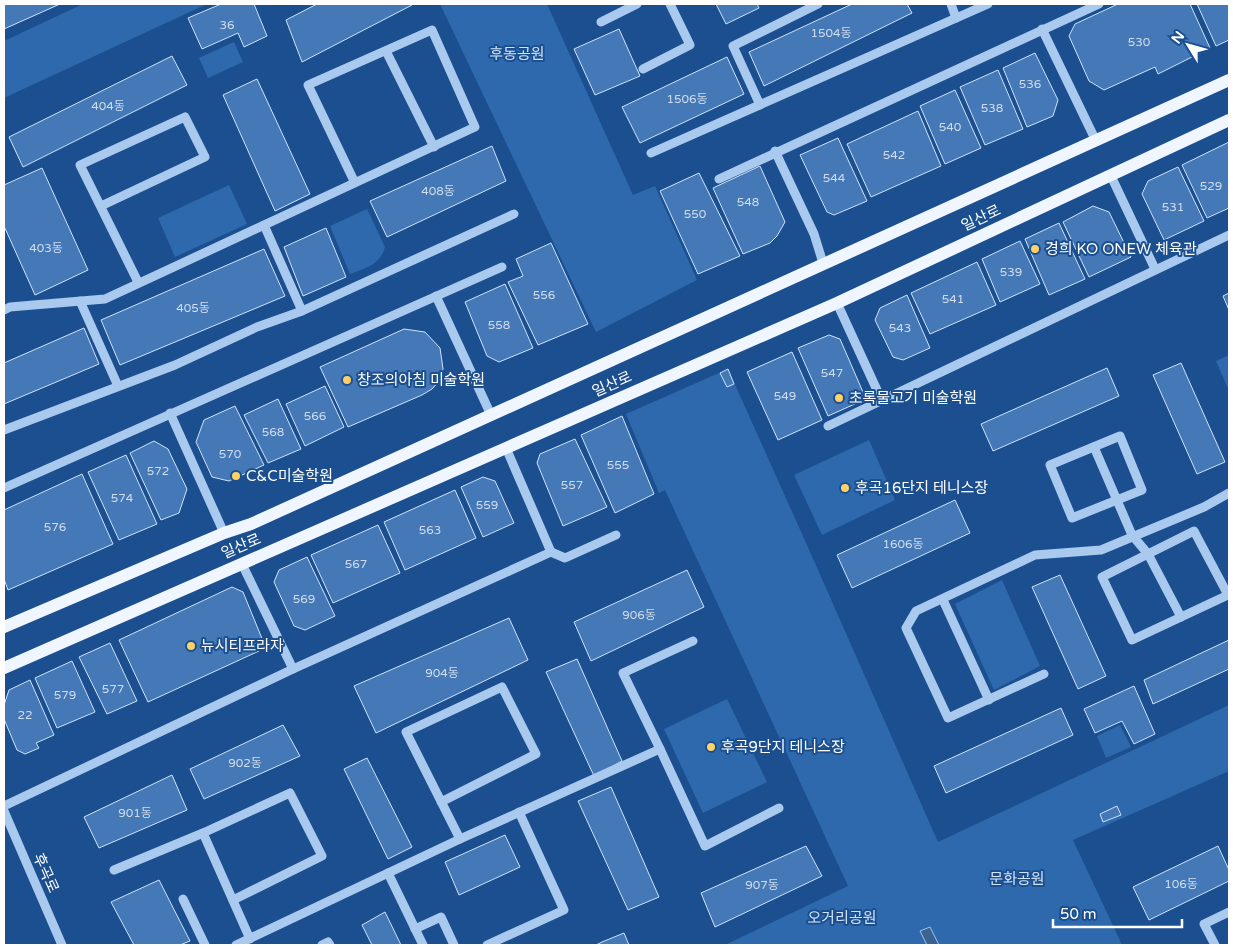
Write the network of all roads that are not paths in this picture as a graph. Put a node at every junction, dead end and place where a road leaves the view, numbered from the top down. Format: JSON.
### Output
{"nodes":[{"id":1,"x":637,"y":4,"type":"edge"},
{"id":2,"x":670,"y":4,"type":"edge"},
{"id":3,"x":818,"y":4,"type":"edge"},
{"id":4,"x":950,"y":4,"type":"edge"},
{"id":5,"x":988,"y":4,"type":"edge"},
{"id":6,"x":1099,"y":4,"type":"edge"},
{"id":7,"x":956,"y":18,"type":"junction"},
{"id":8,"x":601,"y":22,"type":"dead end"},
{"id":9,"x":1042,"y":29,"type":"junction"},
{"id":10,"x":386,"y":51,"type":"junction"},
{"id":11,"x":643,"y":68,"type":"dead end"},
{"id":12,"x":1229,"y":80,"type":"edge"},
{"id":13,"x":760,"y":105,"type":"junction"},
{"id":14,"x":1229,"y":120,"type":"edge"},
{"id":15,"x":1096,"y":141,"type":"junction"},
{"id":16,"x":434,"y":147,"type":"junction"},
{"id":17,"x":775,"y":151,"type":"junction"},
{"id":18,"x":651,"y":153,"type":"dead end"},
{"id":19,"x":1111,"y":176,"type":"junction"},
{"id":20,"x":719,"y":179,"type":"dead end"},
{"id":21,"x":356,"y":183,"type":"junction"},
{"id":22,"x":101,"y":206,"type":"junction"},
{"id":23,"x":514,"y":214,"type":"dead end"},
{"id":24,"x":264,"y":225,"type":"junction"},
{"id":25,"x":1229,"y":234,"type":"edge"},
{"id":26,"x":823,"y":263,"type":"junction"},
{"id":27,"x":502,"y":267,"type":"dead end"},
{"id":28,"x":1155,"y":269,"type":"junction"},
{"id":29,"x":138,"y":282,"type":"junction"},
{"id":30,"x":436,"y":296,"type":"junction"},
{"id":31,"x":80,"y":301,"type":"junction"},
{"id":32,"x":837,"y":303,"type":"junction"},
{"id":33,"x":4,"y":310,"type":"edge"},
{"id":34,"x":302,"y":311,"type":"junction"},
{"id":35,"x":118,"y":386,"type":"junction"},
{"id":36,"x":882,"y":401,"type":"junction"},
{"id":37,"x":170,"y":413,"type":"junction"},
{"id":38,"x":491,"y":415,"type":"junction"},
{"id":39,"x":828,"y":426,"type":"dead end"},
{"id":40,"x":4,"y":430,"type":"edge"},
{"id":41,"x":1094,"y":447,"type":"junction"},
{"id":42,"x":506,"y":448,"type":"junction"},
{"id":43,"x":4,"y":488,"type":"edge"},
{"id":44,"x":1229,"y":493,"type":"edge"},
{"id":45,"x":1117,"y":500,"type":"junction"},
{"id":46,"x":224,"y":533,"type":"junction"},
{"id":47,"x":616,"y":535,"type":"dead end"},
{"id":48,"x":1132,"y":536,"type":"junction"},
{"id":49,"x":551,"y":552,"type":"junction"},
{"id":50,"x":1148,"y":554,"type":"junction"},
{"id":51,"x":242,"y":564,"type":"junction"},
{"id":52,"x":943,"y":600,"type":"junction"},
{"id":53,"x":1181,"y":617,"type":"junction"},
{"id":54,"x":4,"y":627,"type":"edge"},
{"id":55,"x":693,"y":641,"type":"dead end"},
{"id":56,"x":4,"y":668,"type":"edge"},
{"id":57,"x":293,"y":669,"type":"junction"},
{"id":58,"x":1044,"y":674,"type":"dead end"},
{"id":59,"x":989,"y":700,"type":"junction"},
{"id":60,"x":660,"y":749,"type":"junction"},
{"id":61,"x":441,"y":802,"type":"junction"},
{"id":62,"x":4,"y":806,"type":"edge"},
{"id":63,"x":779,"y":808,"type":"dead end"},
{"id":64,"x":4,"y":811,"type":"edge"},
{"id":65,"x":519,"y":812,"type":"junction"},
{"id":66,"x":203,"y":833,"type":"junction"},
{"id":67,"x":460,"y":839,"type":"junction"},
{"id":68,"x":114,"y":870,"type":"dead end"},
{"id":69,"x":388,"y":873,"type":"junction"},
{"id":70,"x":183,"y":899,"type":"dead end"},
{"id":71,"x":233,"y":900,"type":"junction"},
{"id":72,"x":1229,"y":912,"type":"edge"},
{"id":73,"x":415,"y":929,"type":"junction"},
{"id":74,"x":250,"y":939,"type":"junction"},
{"id":75,"x":62,"y":945,"type":"edge"},
{"id":76,"x":204,"y":945,"type":"edge"},
{"id":77,"x":236,"y":945,"type":"edge"},
{"id":78,"x":322,"y":945,"type":"edge"},
{"id":79,"x":330,"y":945,"type":"edge"},
{"id":80,"x":423,"y":945,"type":"edge"},
{"id":81,"x":454,"y":945,"type":"edge"},
{"id":82,"x":487,"y":945,"type":"edge"},
{"id":83,"x":1215,"y":945,"type":"edge"}],
"edges":[{"from":1,"to":8,"type":"street"},
{"from":2,"to":11,"type":"street"},
{"from":3,"to":13,"type":"street"},
{"from":4,"to":7,"type":"street"},
{"from":5,"to":7,"type":"street"},
{"from":6,"to":9,"type":"street"},
{"from":7,"to":13,"type":"street"},
{"from":9,"to":15,"type":"street"},
{"from":9,"to":17,"type":"street"},
{"from":10,"to":16,"type":"street"},
{"from":10,"to":16,"type":"street"},
{"from":10,"to":21,"type":"street"},
{"from":12,"to":15,"type":"main road","name":"일산로"},
{"from":13,"to":18,"type":"street"},
{"from":14,"to":19,"type":"main road","name":"일산로"},
{"from":15,"to":26,"type":"main road","name":"일산로"},
{"from":16,"to":21,"type":"street"},
{"from":17,"to":20,"type":"street"},
{"from":17,"to":26,"type":"street"},
{"from":19,"to":28,"type":"street"},
{"from":19,"to":32,"type":"main road","name":"일산로"},
{"from":21,"to":24,"type":"street"},
{"from":22,"to":22,"type":"street"},
{"from":22,"to":29,"type":"street"},
{"from":23,"to":34,"type":"street"},
{"from":24,"to":29,"type":"street"},
{"from":24,"to":34,"type":"street"},
{"from":25,"to":28,"type":"street"},
{"from":26,"to":38,"type":"main road","name":"일산로"},
{"from":27,"to":30,"type":"street"},
{"from":28,"to":36,"type":"street"},
{"from":29,"to":31,"type":"street"},
{"from":30,"to":37,"type":"street"},
{"from":30,"to":38,"type":"street"},
{"from":31,"to":33,"type":"street"},
{"from":31,"to":35,"type":"street"},
{"from":32,"to":36,"type":"street"},
{"from":32,"to":42,"type":"main road","name":"일산로"},
{"from":34,"to":35,"type":"street"},
{"from":35,"to":40,"type":"street"},
{"from":36,"to":39,"type":"street"},
{"from":37,"to":43,"type":"street"},
{"from":37,"to":46,"type":"street"},
{"from":38,"to":46,"type":"main road","name":"일산로"},
{"from":41,"to":45,"type":"street"},
{"from":41,"to":45,"type":"street"},
{"from":41,"to":45,"type":"street"},
{"from":42,"to":49,"type":"street"},
{"from":42,"to":51,"type":"main road","name":"일산로"},
{"from":44,"to":48,"type":"street"},
{"from":45,"to":48,"type":"street"},
{"from":46,"to":54,"type":"main road","name":"일산로"},
{"from":47,"to":49,"type":"street"},
{"from":48,"to":50,"type":"street"},
{"from":48,"to":52,"type":"street"},
{"from":49,"to":57,"type":"street"},
{"from":50,"to":53,"type":"street"},
{"from":50,"to":53,"type":"street"},
{"from":50,"to":53,"type":"street"},
{"from":51,"to":56,"type":"main road","name":"일산로"},
{"from":51,"to":57,"type":"street"},
{"from":52,"to":59,"type":"street"},
{"from":52,"to":59,"type":"street"},
{"from":55,"to":60,"type":"street"},
{"from":57,"to":62,"type":"street"},
{"from":58,"to":59,"type":"street"},
{"from":60,"to":63,"type":"street"},
{"from":60,"to":65,"type":"street"},
{"from":61,"to":61,"type":"street"},
{"from":61,"to":67,"type":"street"},
{"from":64,"to":75,"type":"street","name":"후곡로"},
{"from":65,"to":67,"type":"street"},
{"from":65,"to":82,"type":"street"},
{"from":66,"to":68,"type":"street"},
{"from":66,"to":71,"type":"street"},
{"from":66,"to":71,"type":"street"},
{"from":67,"to":69,"type":"street"},
{"from":69,"to":73,"type":"street"},
{"from":69,"to":74,"type":"street"},
{"from":70,"to":76,"type":"street"},
{"from":71,"to":74,"type":"street"},
{"from":72,"to":83,"type":"street"},
{"from":73,"to":80,"type":"street"},
{"from":73,"to":81,"type":"street"},
{"from":74,"to":77,"type":"street"},
{"from":78,"to":79,"type":"street"}]}
